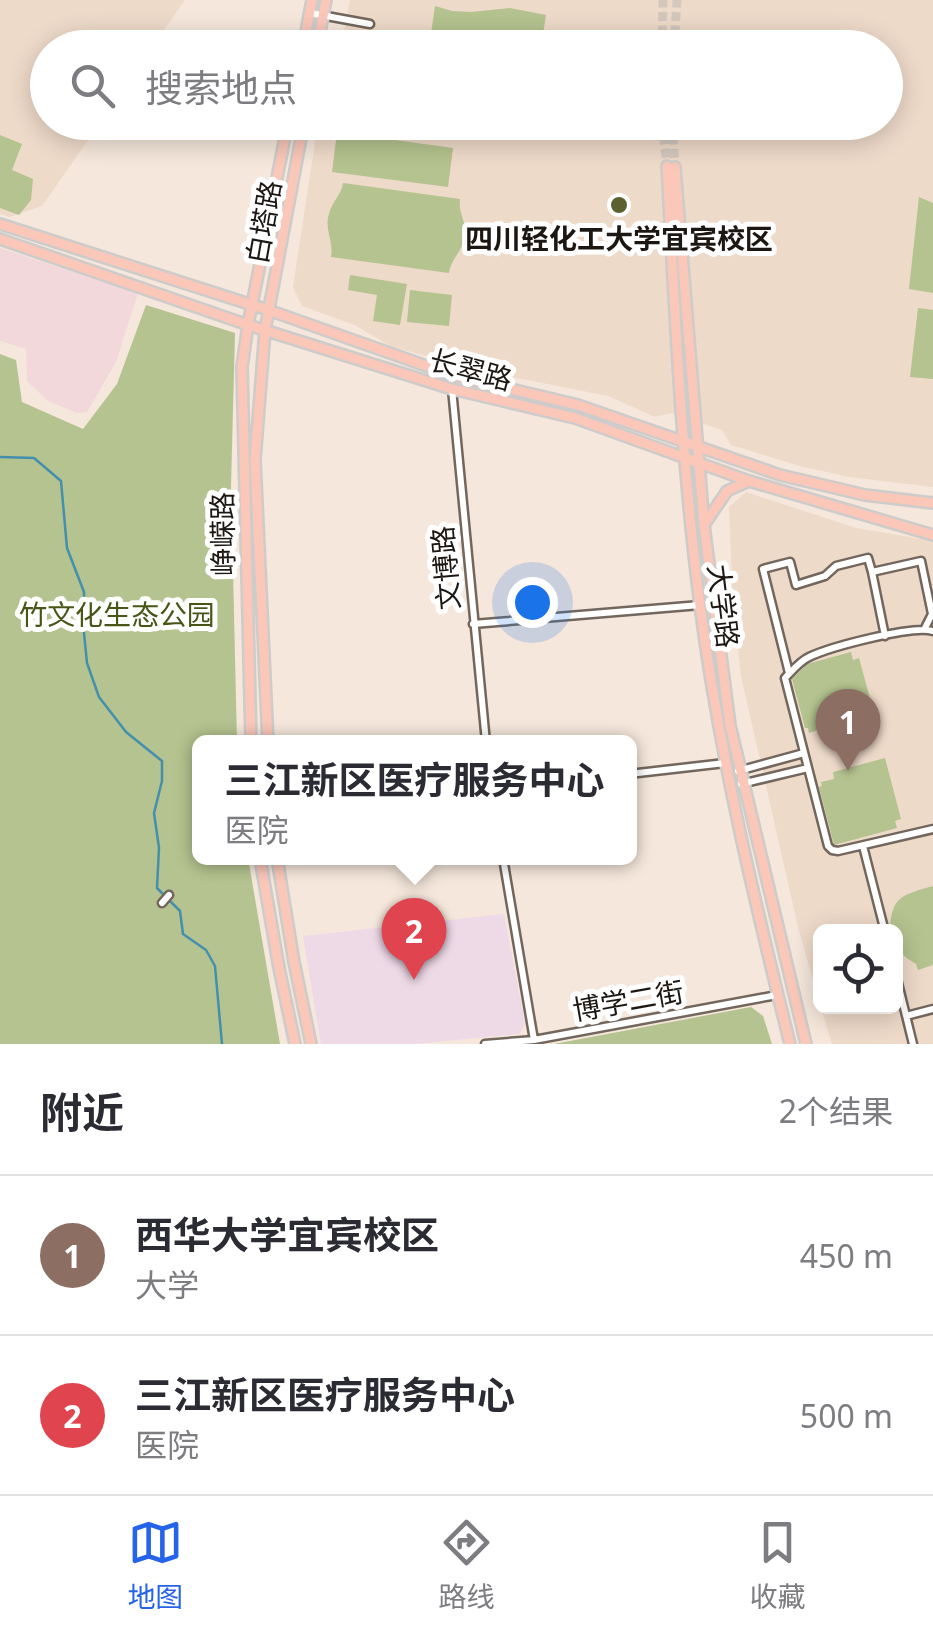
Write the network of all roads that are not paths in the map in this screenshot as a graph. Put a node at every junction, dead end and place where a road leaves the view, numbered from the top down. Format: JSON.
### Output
{"nodes":[{"id":1,"x":312,"y":0,"type":"edge"},
{"id":2,"x":326,"y":0,"type":"edge"},
{"id":3,"x":310,"y":13,"type":"junction"},
{"id":4,"x":323,"y":15,"type":"junction"},
{"id":5,"x":370,"y":24,"type":"dead end"},
{"id":6,"x":307,"y":30,"type":"edge"},
{"id":7,"x":320,"y":30,"type":"edge"},
{"id":8,"x":284,"y":140,"type":"edge"},
{"id":9,"x":301,"y":140,"type":"edge"},
{"id":10,"x":0,"y":224,"type":"edge"},
{"id":11,"x":0,"y":239,"type":"edge"},
{"id":12,"x":252,"y":306,"type":"junction"},
{"id":13,"x":271,"y":311,"type":"junction"},
{"id":14,"x":248,"y":325,"type":"junction"},
{"id":15,"x":266,"y":330,"type":"junction"},
{"id":16,"x":452,"y":390,"type":"junction"},
{"id":17,"x":683,"y":442,"type":"junction"},
{"id":18,"x":697,"y":447,"type":"junction"},
{"id":19,"x":684,"y":457,"type":"junction"},
{"id":20,"x":698,"y":462,"type":"junction"},
{"id":21,"x":749,"y":482,"type":"junction"},
{"id":22,"x":933,"y":503,"type":"edge"},
{"id":23,"x":704,"y":525,"type":"junction"},
{"id":24,"x":933,"y":535,"type":"edge"},
{"id":25,"x":872,"y":572,"type":"junction"},
{"id":26,"x":700,"y":604,"type":"junction"},
{"id":27,"x":473,"y":624,"type":"junction"},
{"id":28,"x":929,"y":630,"type":"edge"},
{"id":29,"x":884,"y":636,"type":"junction"},
{"id":30,"x":790,"y":674,"type":"junction"},
{"id":31,"x":251,"y":735,"type":"edge"},
{"id":32,"x":268,"y":735,"type":"edge"},
{"id":33,"x":485,"y":735,"type":"edge"},
{"id":34,"x":804,"y":753,"type":"junction"},
{"id":35,"x":726,"y":768,"type":"junction"},
{"id":36,"x":808,"y":768,"type":"junction"},
{"id":37,"x":740,"y":770,"type":"junction"},
{"id":38,"x":637,"y":774,"type":"edge"},
{"id":39,"x":743,"y":784,"type":"junction"},
{"id":40,"x":729,"y":786,"type":"junction"},
{"id":41,"x":933,"y":829,"type":"edge"},
{"id":42,"x":863,"y":846,"type":"junction"},
{"id":43,"x":261,"y":865,"type":"edge"},
{"id":44,"x":279,"y":865,"type":"edge"},
{"id":45,"x":503,"y":865,"type":"edge"},
{"id":46,"x":169,"y":894,"type":"dead end"},
{"id":47,"x":162,"y":903,"type":"dead end"},
{"id":48,"x":882,"y":924,"type":"edge"},
{"id":49,"x":778,"y":995,"type":"junction"},
{"id":50,"x":903,"y":1004,"type":"edge"},
{"id":51,"x":933,"y":1010,"type":"edge"},
{"id":52,"x":906,"y":1016,"type":"junction"},
{"id":53,"x":534,"y":1040,"type":"junction"},
{"id":54,"x":296,"y":1044,"type":"edge"},
{"id":55,"x":311,"y":1044,"type":"edge"},
{"id":56,"x":486,"y":1044,"type":"edge"},
{"id":57,"x":790,"y":1044,"type":"edge"},
{"id":58,"x":806,"y":1044,"type":"edge"},
{"id":59,"x":913,"y":1044,"type":"edge"}],
"edges":[{"from":1,"to":3,"type":"main road"},
{"from":2,"to":4,"type":"main road"},
{"from":3,"to":4,"type":"street"},
{"from":3,"to":6,"type":"main road"},
{"from":4,"to":5,"type":"street"},
{"from":4,"to":7,"type":"main road"},
{"from":8,"to":12,"type":"main road","name":"白塔路"},
{"from":9,"to":13,"type":"main road","name":"白塔路"},
{"from":10,"to":12,"type":"main road","name":"长翠路"},
{"from":11,"to":14,"type":"main road","name":"长翠路"},
{"from":12,"to":13,"type":"main road","name":"长翠路"},
{"from":12,"to":14,"type":"main road","name":"白塔路"},
{"from":13,"to":15,"type":"main road","name":"白塔路"},
{"from":13,"to":17,"type":"main road","name":"长翠路"},
{"from":14,"to":15,"type":"main road","name":"长翠路"},
{"from":14,"to":31,"type":"main road","name":"峥嵘路"},
{"from":15,"to":16,"type":"main road","name":"长翠路"},
{"from":15,"to":32,"type":"main road","name":"峥嵘路"},
{"from":16,"to":19,"type":"main road","name":"长翠路"},
{"from":16,"to":27,"type":"street","name":"文博路"},
{"from":17,"to":18,"type":"main road","name":"长翠路"},
{"from":17,"to":18,"type":"main road","name":"大学路"},
{"from":17,"to":19,"type":"main road","name":"大学路"},
{"from":18,"to":20,"type":"main road","name":"大学路"},
{"from":18,"to":22,"type":"main road","name":"长翠路"},
{"from":19,"to":20,"type":"main road","name":"长翠路"},
{"from":19,"to":26,"type":"main road","name":"大学路"},
{"from":20,"to":21,"type":"main road","name":"长翠路"},
{"from":20,"to":23,"type":"main road","name":"大学路"},
{"from":21,"to":23,"type":"main road"},
{"from":21,"to":24,"type":"main road","name":"长翠路"},
{"from":23,"to":37,"type":"main road","name":"大学路"},
{"from":25,"to":28,"type":"street"},
{"from":25,"to":29,"type":"street"},
{"from":25,"to":30,"type":"street"},
{"from":26,"to":27,"type":"street"},
{"from":26,"to":35,"type":"main road","name":"大学路"},
{"from":27,"to":33,"type":"street","name":"文博路"},
{"from":28,"to":29,"type":"street"},
{"from":29,"to":30,"type":"street"},
{"from":30,"to":34,"type":"street"},
{"from":34,"to":36,"type":"street"},
{"from":34,"to":37,"type":"street"},
{"from":35,"to":37,"type":"street"},
{"from":35,"to":38,"type":"street"},
{"from":35,"to":40,"type":"main road","name":"大学路"},
{"from":36,"to":39,"type":"street"},
{"from":36,"to":42,"type":"street"},
{"from":37,"to":39,"type":"main road","name":"大学路"},
{"from":39,"to":40,"type":"street"},
{"from":39,"to":58,"type":"main road","name":"大学路"},
{"from":40,"to":49,"type":"main road","name":"大学路"},
{"from":41,"to":42,"type":"street"},
{"from":42,"to":48,"type":"street"},
{"from":43,"to":54,"type":"main road"},
{"from":44,"to":55,"type":"main road"},
{"from":45,"to":53,"type":"street"},
{"from":46,"to":47,"type":"street"},
{"from":49,"to":53,"type":"street","name":"博学二街"},
{"from":49,"to":57,"type":"main road","name":"大学路"},
{"from":50,"to":52,"type":"street"},
{"from":51,"to":52,"type":"street"},
{"from":52,"to":59,"type":"street"},
{"from":53,"to":56,"type":"street","name":"博学二街"}]}
